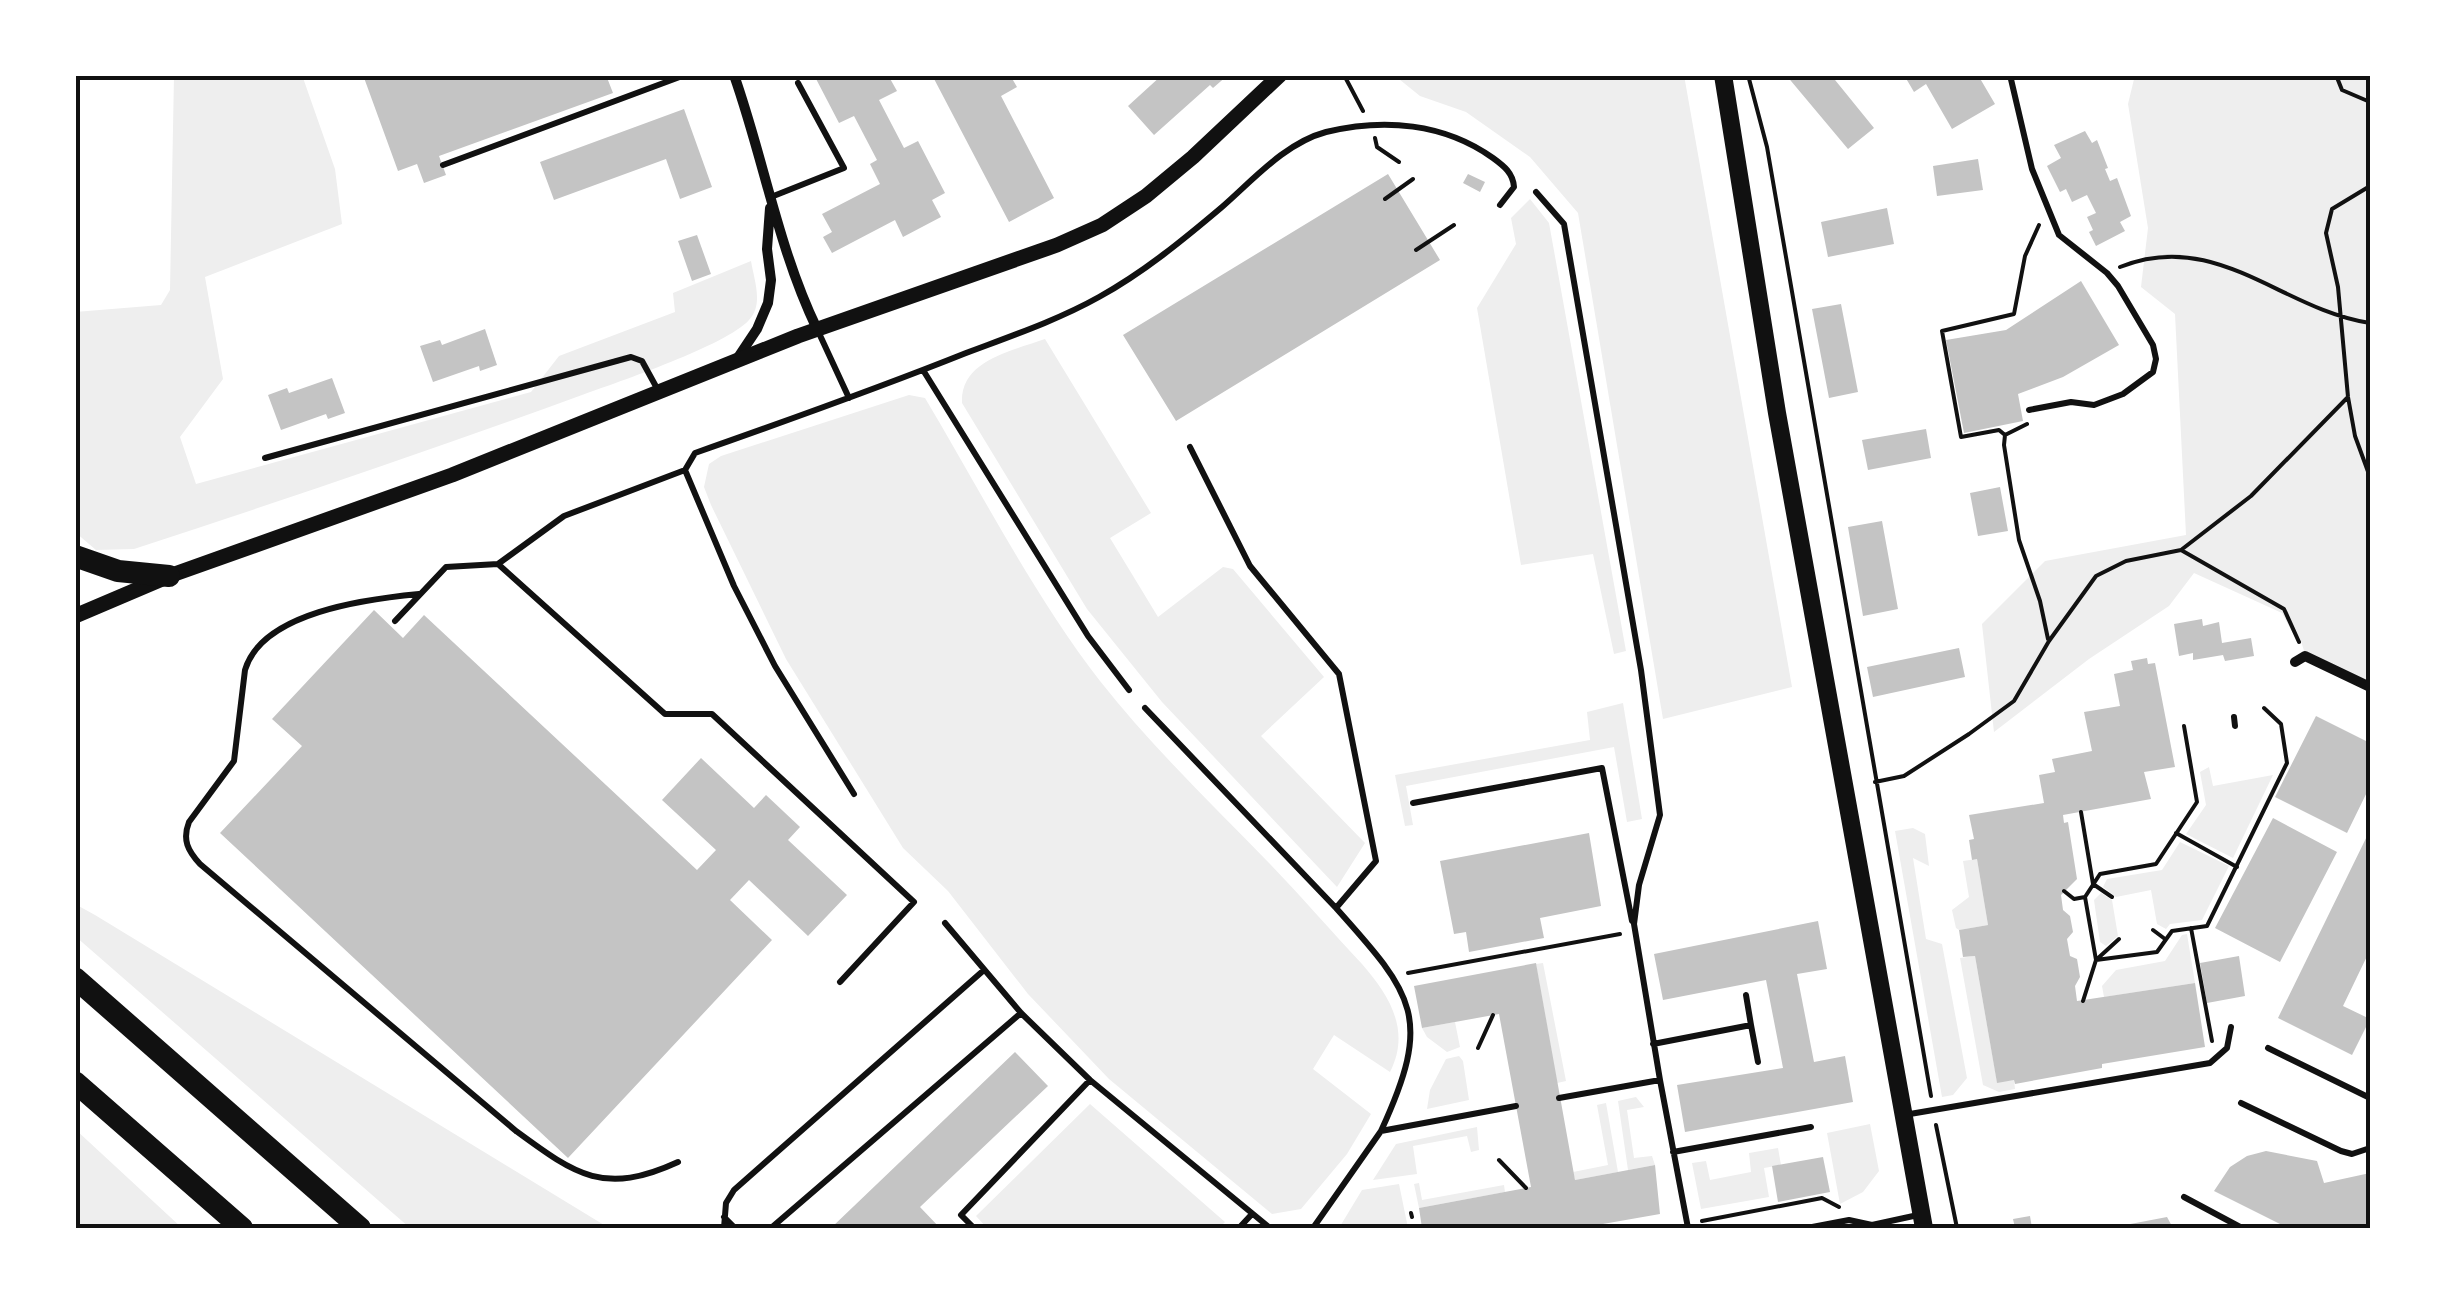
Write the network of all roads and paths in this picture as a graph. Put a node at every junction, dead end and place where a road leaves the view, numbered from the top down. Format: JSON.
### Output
{"nodes":[{"id":1,"x":685,"y":75,"type":"edge"},
{"id":2,"x":734,"y":75,"type":"edge"},
{"id":3,"x":1280,"y":75,"type":"edge"},
{"id":4,"x":1344,"y":75,"type":"edge"},
{"id":5,"x":1723,"y":75,"type":"edge"},
{"id":6,"x":1748,"y":75,"type":"edge"},
{"id":7,"x":2010,"y":75,"type":"edge"},
{"id":8,"x":2336,"y":75,"type":"edge"},
{"id":9,"x":798,"y":83,"type":"dead end"},
{"id":10,"x":2370,"y":102,"type":"edge"},
{"id":11,"x":1371,"y":126,"type":"junction"},
{"id":12,"x":1398,"y":162,"type":"dead end"},
{"id":13,"x":443,"y":165,"type":"dead end"},
{"id":14,"x":1413,"y":178,"type":"dead end"},
{"id":15,"x":2370,"y":186,"type":"edge"},
{"id":16,"x":1536,"y":192,"type":"dead end"},
{"id":17,"x":770,"y":198,"type":"junction"},
{"id":18,"x":1385,"y":200,"type":"dead end"},
{"id":19,"x":1500,"y":205,"type":"dead end"},
{"id":20,"x":2047,"y":207,"type":"junction"},
{"id":21,"x":1454,"y":224,"type":"dead end"},
{"id":22,"x":1416,"y":250,"type":"dead end"},
{"id":23,"x":2107,"y":273,"type":"junction"},
{"id":24,"x":2341,"y":319,"type":"junction"},
{"id":25,"x":2370,"y":323,"type":"edge"},
{"id":26,"x":818,"y":329,"type":"junction"},
{"id":27,"x":733,"y":364,"type":"junction"},
{"id":28,"x":923,"y":370,"type":"junction"},
{"id":29,"x":660,"y":394,"type":"junction"},
{"id":30,"x":2348,"y":396,"type":"junction"},
{"id":31,"x":849,"y":398,"type":"junction"},
{"id":32,"x":2028,"y":410,"type":"joint"},
{"id":33,"x":2005,"y":435,"type":"junction"},
{"id":34,"x":1190,"y":447,"type":"dead end"},
{"id":35,"x":265,"y":458,"type":"dead end"},
{"id":36,"x":685,"y":470,"type":"junction"},
{"id":37,"x":2370,"y":476,"type":"edge"},
{"id":38,"x":2181,"y":550,"type":"junction"},
{"id":39,"x":75,"y":556,"type":"edge"},
{"id":40,"x":498,"y":564,"type":"junction"},
{"id":41,"x":170,"y":576,"type":"junction"},
{"id":42,"x":421,"y":594,"type":"junction"},
{"id":43,"x":75,"y":616,"type":"edge"},
{"id":44,"x":395,"y":621,"type":"dead end"},
{"id":45,"x":2049,"y":642,"type":"junction"},
{"id":46,"x":2300,"y":659,"type":"joint"},
{"id":47,"x":2370,"y":686,"type":"edge"},
{"id":48,"x":1129,"y":690,"type":"dead end"},
{"id":49,"x":1145,"y":708,"type":"dead end"},
{"id":50,"x":2264,"y":708,"type":"dead end"},
{"id":51,"x":2234,"y":717,"type":"dead end"},
{"id":52,"x":2184,"y":726,"type":"dead end"},
{"id":53,"x":2236,"y":726,"type":"dead end"},
{"id":54,"x":1875,"y":782,"type":"junction"},
{"id":55,"x":854,"y":794,"type":"dead end"},
{"id":56,"x":1413,"y":803,"type":"dead end"},
{"id":57,"x":2081,"y":812,"type":"dead end"},
{"id":58,"x":2176,"y":833,"type":"junction"},
{"id":59,"x":2237,"y":866,"type":"junction"},
{"id":60,"x":2094,"y":884,"type":"junction"},
{"id":61,"x":2064,"y":891,"type":"dead end"},
{"id":62,"x":2086,"y":897,"type":"junction"},
{"id":63,"x":2112,"y":897,"type":"dead end"},
{"id":64,"x":1336,"y":908,"type":"junction"},
{"id":65,"x":945,"y":923,"type":"dead end"},
{"id":66,"x":2191,"y":928,"type":"junction"},
{"id":67,"x":2152,"y":930,"type":"dead end"},
{"id":68,"x":1634,"y":932,"type":"junction"},
{"id":69,"x":2119,"y":939,"type":"dead end"},
{"id":70,"x":2166,"y":939,"type":"junction"},
{"id":71,"x":2096,"y":960,"type":"junction"},
{"id":72,"x":984,"y":970,"type":"junction"},
{"id":73,"x":1395,"y":976,"type":"junction"},
{"id":74,"x":75,"y":978,"type":"edge"},
{"id":75,"x":840,"y":982,"type":"dead end"},
{"id":76,"x":1746,"y":995,"type":"dead end"},
{"id":77,"x":2083,"y":1000,"type":"dead end"},
{"id":78,"x":1021,"y":1013,"type":"junction"},
{"id":79,"x":1494,"y":1015,"type":"dead end"},
{"id":80,"x":1752,"y":1026,"type":"junction"},
{"id":81,"x":2230,"y":1027,"type":"dead end"},
{"id":82,"x":1654,"y":1044,"type":"junction"},
{"id":83,"x":1478,"y":1048,"type":"dead end"},
{"id":84,"x":2268,"y":1048,"type":"dead end"},
{"id":85,"x":2220,"y":1057,"type":"junction"},
{"id":86,"x":1758,"y":1062,"type":"dead end"},
{"id":87,"x":1090,"y":1080,"type":"junction"},
{"id":88,"x":1660,"y":1080,"type":"junction"},
{"id":89,"x":75,"y":1082,"type":"edge"},
{"id":90,"x":1559,"y":1098,"type":"dead end"},
{"id":91,"x":2370,"y":1098,"type":"edge"},
{"id":92,"x":2241,"y":1103,"type":"dead end"},
{"id":93,"x":1516,"y":1106,"type":"dead end"},
{"id":94,"x":1933,"y":1110,"type":"junction"},
{"id":95,"x":1903,"y":1115,"type":"junction"},
{"id":96,"x":1811,"y":1127,"type":"dead end"},
{"id":97,"x":1381,"y":1131,"type":"junction"},
{"id":98,"x":2370,"y":1148,"type":"edge"},
{"id":99,"x":1673,"y":1152,"type":"junction"},
{"id":100,"x":1499,"y":1160,"type":"dead end"},
{"id":101,"x":678,"y":1162,"type":"dead end"},
{"id":102,"x":1526,"y":1188,"type":"dead end"},
{"id":103,"x":2184,"y":1197,"type":"dead end"},
{"id":104,"x":1841,"y":1208,"type":"dead end"},
{"id":105,"x":1252,"y":1214,"type":"junction"},
{"id":106,"x":723,"y":1216,"type":"junction"},
{"id":107,"x":1923,"y":1221,"type":"edge"},
{"id":108,"x":1688,"y":1226,"type":"edge"},
{"id":109,"x":1871,"y":1227,"type":"edge"},
{"id":110,"x":242,"y":1228,"type":"edge"},
{"id":111,"x":360,"y":1228,"type":"edge"},
{"id":112,"x":724,"y":1228,"type":"edge"},
{"id":113,"x":735,"y":1228,"type":"edge"},
{"id":114,"x":771,"y":1228,"type":"edge"},
{"id":115,"x":974,"y":1228,"type":"edge"},
{"id":116,"x":1239,"y":1228,"type":"edge"},
{"id":117,"x":1270,"y":1228,"type":"edge"},
{"id":118,"x":1313,"y":1228,"type":"edge"},
{"id":119,"x":1807,"y":1228,"type":"edge"},
{"id":120,"x":1957,"y":1228,"type":"edge"},
{"id":121,"x":2242,"y":1228,"type":"edge"}],
"edges":[{"from":1,"to":13,"type":"lane"},
{"from":2,"to":17,"type":"street"},
{"from":3,"to":26,"type":"street"},
{"from":4,"to":11,"type":"path"},
{"from":5,"to":95,"type":"main road"},
{"from":6,"to":54,"type":"path"},
{"from":7,"to":20,"type":"lane"},
{"from":8,"to":10,"type":"path"},
{"from":9,"to":17,"type":"lane"},
{"from":11,"to":12,"type":"path"},
{"from":11,"to":19,"type":"lane"},
{"from":11,"to":28,"type":"lane"},
{"from":14,"to":18,"type":"path"},
{"from":15,"to":24,"type":"path"},
{"from":16,"to":68,"type":"lane"},
{"from":17,"to":26,"type":"street"},
{"from":17,"to":27,"type":"street"},
{"from":20,"to":23,"type":"lane"},
{"from":20,"to":33,"type":"path"},
{"from":21,"to":22,"type":"path"},
{"from":23,"to":24,"type":"path"},
{"from":23,"to":32,"type":"lane"},
{"from":24,"to":25,"type":"path"},
{"from":24,"to":30,"type":"path"},
{"from":26,"to":27,"type":"street"},
{"from":26,"to":31,"type":"lane"},
{"from":27,"to":29,"type":"street"},
{"from":28,"to":31,"type":"lane"},
{"from":28,"to":48,"type":"lane"},
{"from":29,"to":35,"type":"lane"},
{"from":29,"to":41,"type":"street"},
{"from":30,"to":37,"type":"path"},
{"from":30,"to":38,"type":"path"},
{"from":31,"to":36,"type":"lane"},
{"from":32,"to":33,"type":"path"},
{"from":33,"to":45,"type":"path"},
{"from":34,"to":64,"type":"lane"},
{"from":36,"to":40,"type":"lane"},
{"from":36,"to":55,"type":"lane"},
{"from":38,"to":45,"type":"path"},
{"from":38,"to":46,"type":"path"},
{"from":39,"to":41,"type":"highway"},
{"from":40,"to":42,"type":"lane"},
{"from":40,"to":75,"type":"lane"},
{"from":41,"to":43,"type":"street"},
{"from":42,"to":44,"type":"lane"},
{"from":42,"to":101,"type":"lane"},
{"from":45,"to":54,"type":"path"},
{"from":46,"to":47,"type":"street"},
{"from":49,"to":64,"type":"lane"},
{"from":50,"to":59,"type":"path"},
{"from":51,"to":53,"type":"lane"},
{"from":52,"to":58,"type":"path"},
{"from":54,"to":94,"type":"path"},
{"from":56,"to":68,"type":"lane"},
{"from":57,"to":60,"type":"path"},
{"from":58,"to":59,"type":"path"},
{"from":58,"to":60,"type":"path"},
{"from":59,"to":66,"type":"path"},
{"from":60,"to":62,"type":"path"},
{"from":60,"to":63,"type":"path"},
{"from":61,"to":62,"type":"path"},
{"from":62,"to":71,"type":"path"},
{"from":64,"to":73,"type":"lane"},
{"from":65,"to":72,"type":"lane"},
{"from":66,"to":70,"type":"path"},
{"from":66,"to":85,"type":"path"},
{"from":67,"to":70,"type":"path"},
{"from":68,"to":73,"type":"path"},
{"from":68,"to":82,"type":"lane"},
{"from":69,"to":71,"type":"path"},
{"from":70,"to":71,"type":"path"},
{"from":71,"to":77,"type":"path"},
{"from":72,"to":78,"type":"lane"},
{"from":72,"to":106,"type":"lane"},
{"from":73,"to":97,"type":"lane"},
{"from":74,"to":111,"type":"highway"},
{"from":76,"to":80,"type":"lane"},
{"from":78,"to":87,"type":"lane"},
{"from":78,"to":114,"type":"lane"},
{"from":79,"to":83,"type":"path"},
{"from":80,"to":82,"type":"lane"},
{"from":80,"to":86,"type":"lane"},
{"from":81,"to":85,"type":"lane"},
{"from":82,"to":88,"type":"lane"},
{"from":84,"to":91,"type":"lane"},
{"from":85,"to":94,"type":"lane"},
{"from":87,"to":105,"type":"lane"},
{"from":87,"to":115,"type":"lane"},
{"from":88,"to":90,"type":"lane"},
{"from":88,"to":99,"type":"lane"},
{"from":89,"to":110,"type":"highway"},
{"from":92,"to":98,"type":"lane"},
{"from":93,"to":97,"type":"lane"},
{"from":94,"to":95,"type":"lane"},
{"from":94,"to":120,"type":"path"},
{"from":95,"to":107,"type":"main road"},
{"from":96,"to":99,"type":"lane"},
{"from":97,"to":118,"type":"lane"},
{"from":99,"to":108,"type":"lane"},
{"from":100,"to":102,"type":"path"},
{"from":103,"to":121,"type":"lane"},
{"from":104,"to":108,"type":"path"},
{"from":105,"to":116,"type":"lane"},
{"from":105,"to":117,"type":"lane"},
{"from":106,"to":112,"type":"lane"},
{"from":106,"to":113,"type":"lane"},
{"from":107,"to":109,"type":"lane"},
{"from":109,"to":119,"type":"lane"}]}
